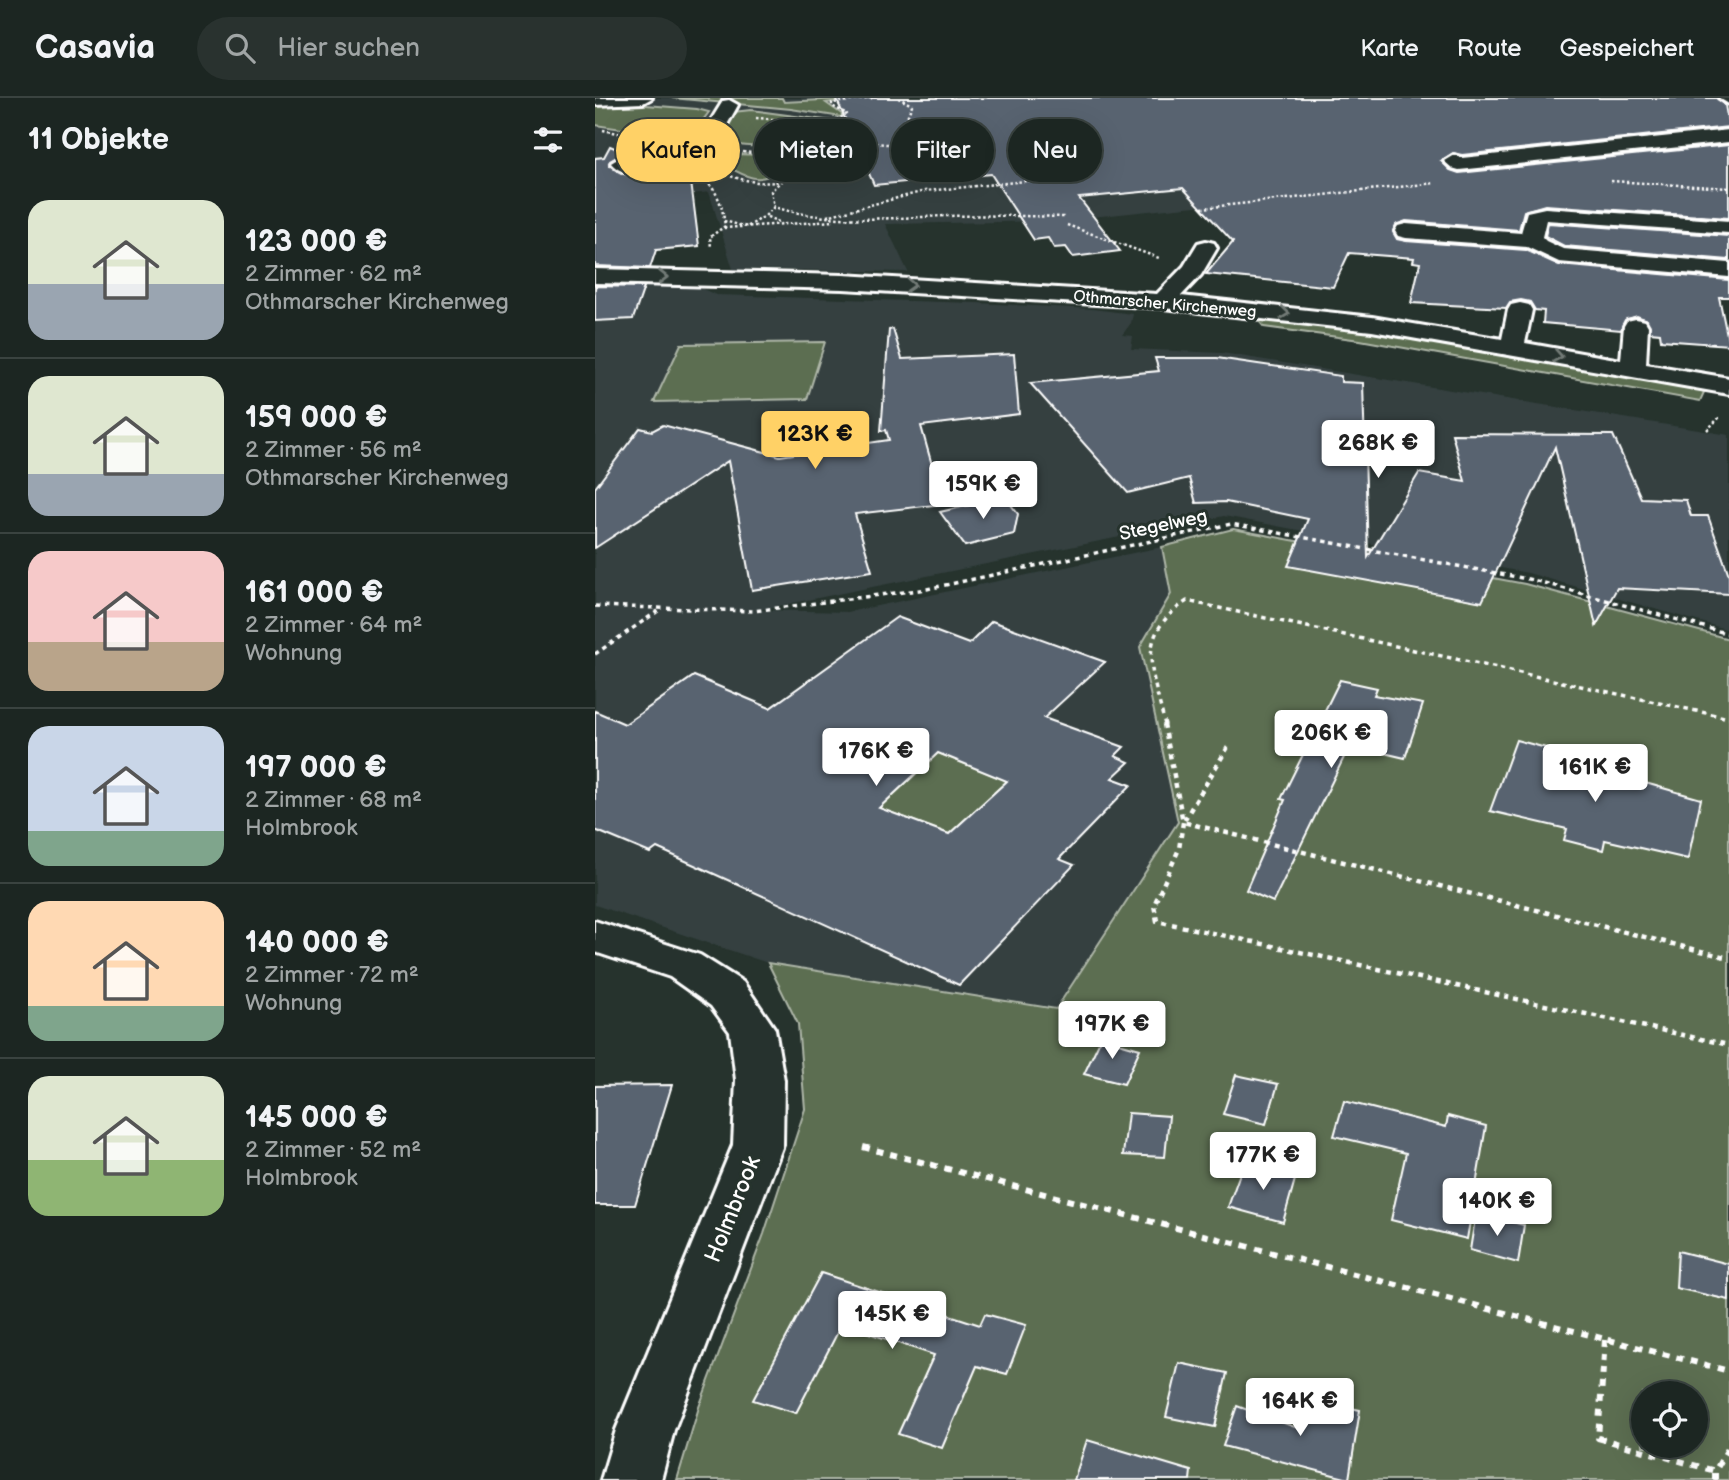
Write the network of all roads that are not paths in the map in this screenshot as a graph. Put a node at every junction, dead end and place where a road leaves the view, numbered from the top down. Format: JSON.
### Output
{"nodes":[{"id":1,"x":643,"y":98,"type":"edge"},
{"id":2,"x":595,"y":100,"type":"edge"},
{"id":3,"x":729,"y":105,"type":"dead end"},
{"id":4,"x":721,"y":119,"type":"edge"},
{"id":5,"x":1729,"y":136,"type":"edge"},
{"id":6,"x":1547,"y":138,"type":"dead end"},
{"id":7,"x":1729,"y":142,"type":"edge"},
{"id":8,"x":1709,"y":144,"type":"dead end"},
{"id":9,"x":1569,"y":153,"type":"junction"},
{"id":10,"x":1454,"y":161,"type":"dead end"},
{"id":11,"x":1729,"y":227,"type":"edge"},
{"id":12,"x":1406,"y":231,"type":"dead end"},
{"id":13,"x":1533,"y":241,"type":"junction"},
{"id":14,"x":1206,"y":248,"type":"dead end"},
{"id":15,"x":595,"y":257,"type":"edge"},
{"id":16,"x":698,"y":262,"type":"junction"},
{"id":17,"x":1729,"y":270,"type":"edge"},
{"id":18,"x":595,"y":276,"type":"edge"},
{"id":19,"x":1379,"y":297,"type":"dead end"},
{"id":20,"x":1163,"y":301,"type":"junction"},
{"id":21,"x":1520,"y":310,"type":"dead end"},
{"id":22,"x":1372,"y":324,"type":"junction"},
{"id":23,"x":1636,"y":326,"type":"dead end"},
{"id":24,"x":1510,"y":348,"type":"junction"},
{"id":25,"x":1631,"y":369,"type":"junction"},
{"id":26,"x":1729,"y":386,"type":"edge"},
{"id":27,"x":595,"y":936,"type":"edge"},
{"id":28,"x":631,"y":1480,"type":"edge"}],
"edges":[{"from":1,"to":2,"type":"street"},
{"from":3,"to":4,"type":"street"},
{"from":5,"to":9,"type":"street"},
{"from":6,"to":9,"type":"street"},
{"from":7,"to":8,"type":"street"},
{"from":9,"to":10,"type":"street"},
{"from":11,"to":13,"type":"street"},
{"from":12,"to":13,"type":"street"},
{"from":13,"to":17,"type":"street"},
{"from":14,"to":20,"type":"street"},
{"from":15,"to":16,"type":"street"},
{"from":18,"to":16,"type":"street","name":"Othmarscher Kirchenweg","one_way":true},
{"from":16,"to":20,"type":"street","name":"Othmarscher Kirchenweg","one_way":true},
{"from":19,"to":22,"type":"street"},
{"from":20,"to":22,"type":"street","name":"Othmarscher Kirchenweg","one_way":true},
{"from":21,"to":24,"type":"street"},
{"from":22,"to":24,"type":"street","name":"Othmarscher Kirchenweg"},
{"from":23,"to":25,"type":"street"},
{"from":24,"to":25,"type":"street","name":"Othmarscher Kirchenweg","one_way":true},
{"from":25,"to":26,"type":"street","name":"Othmarscher Kirchenweg"},
{"from":27,"to":28,"type":"street","name":"Holmbrook"}]}
